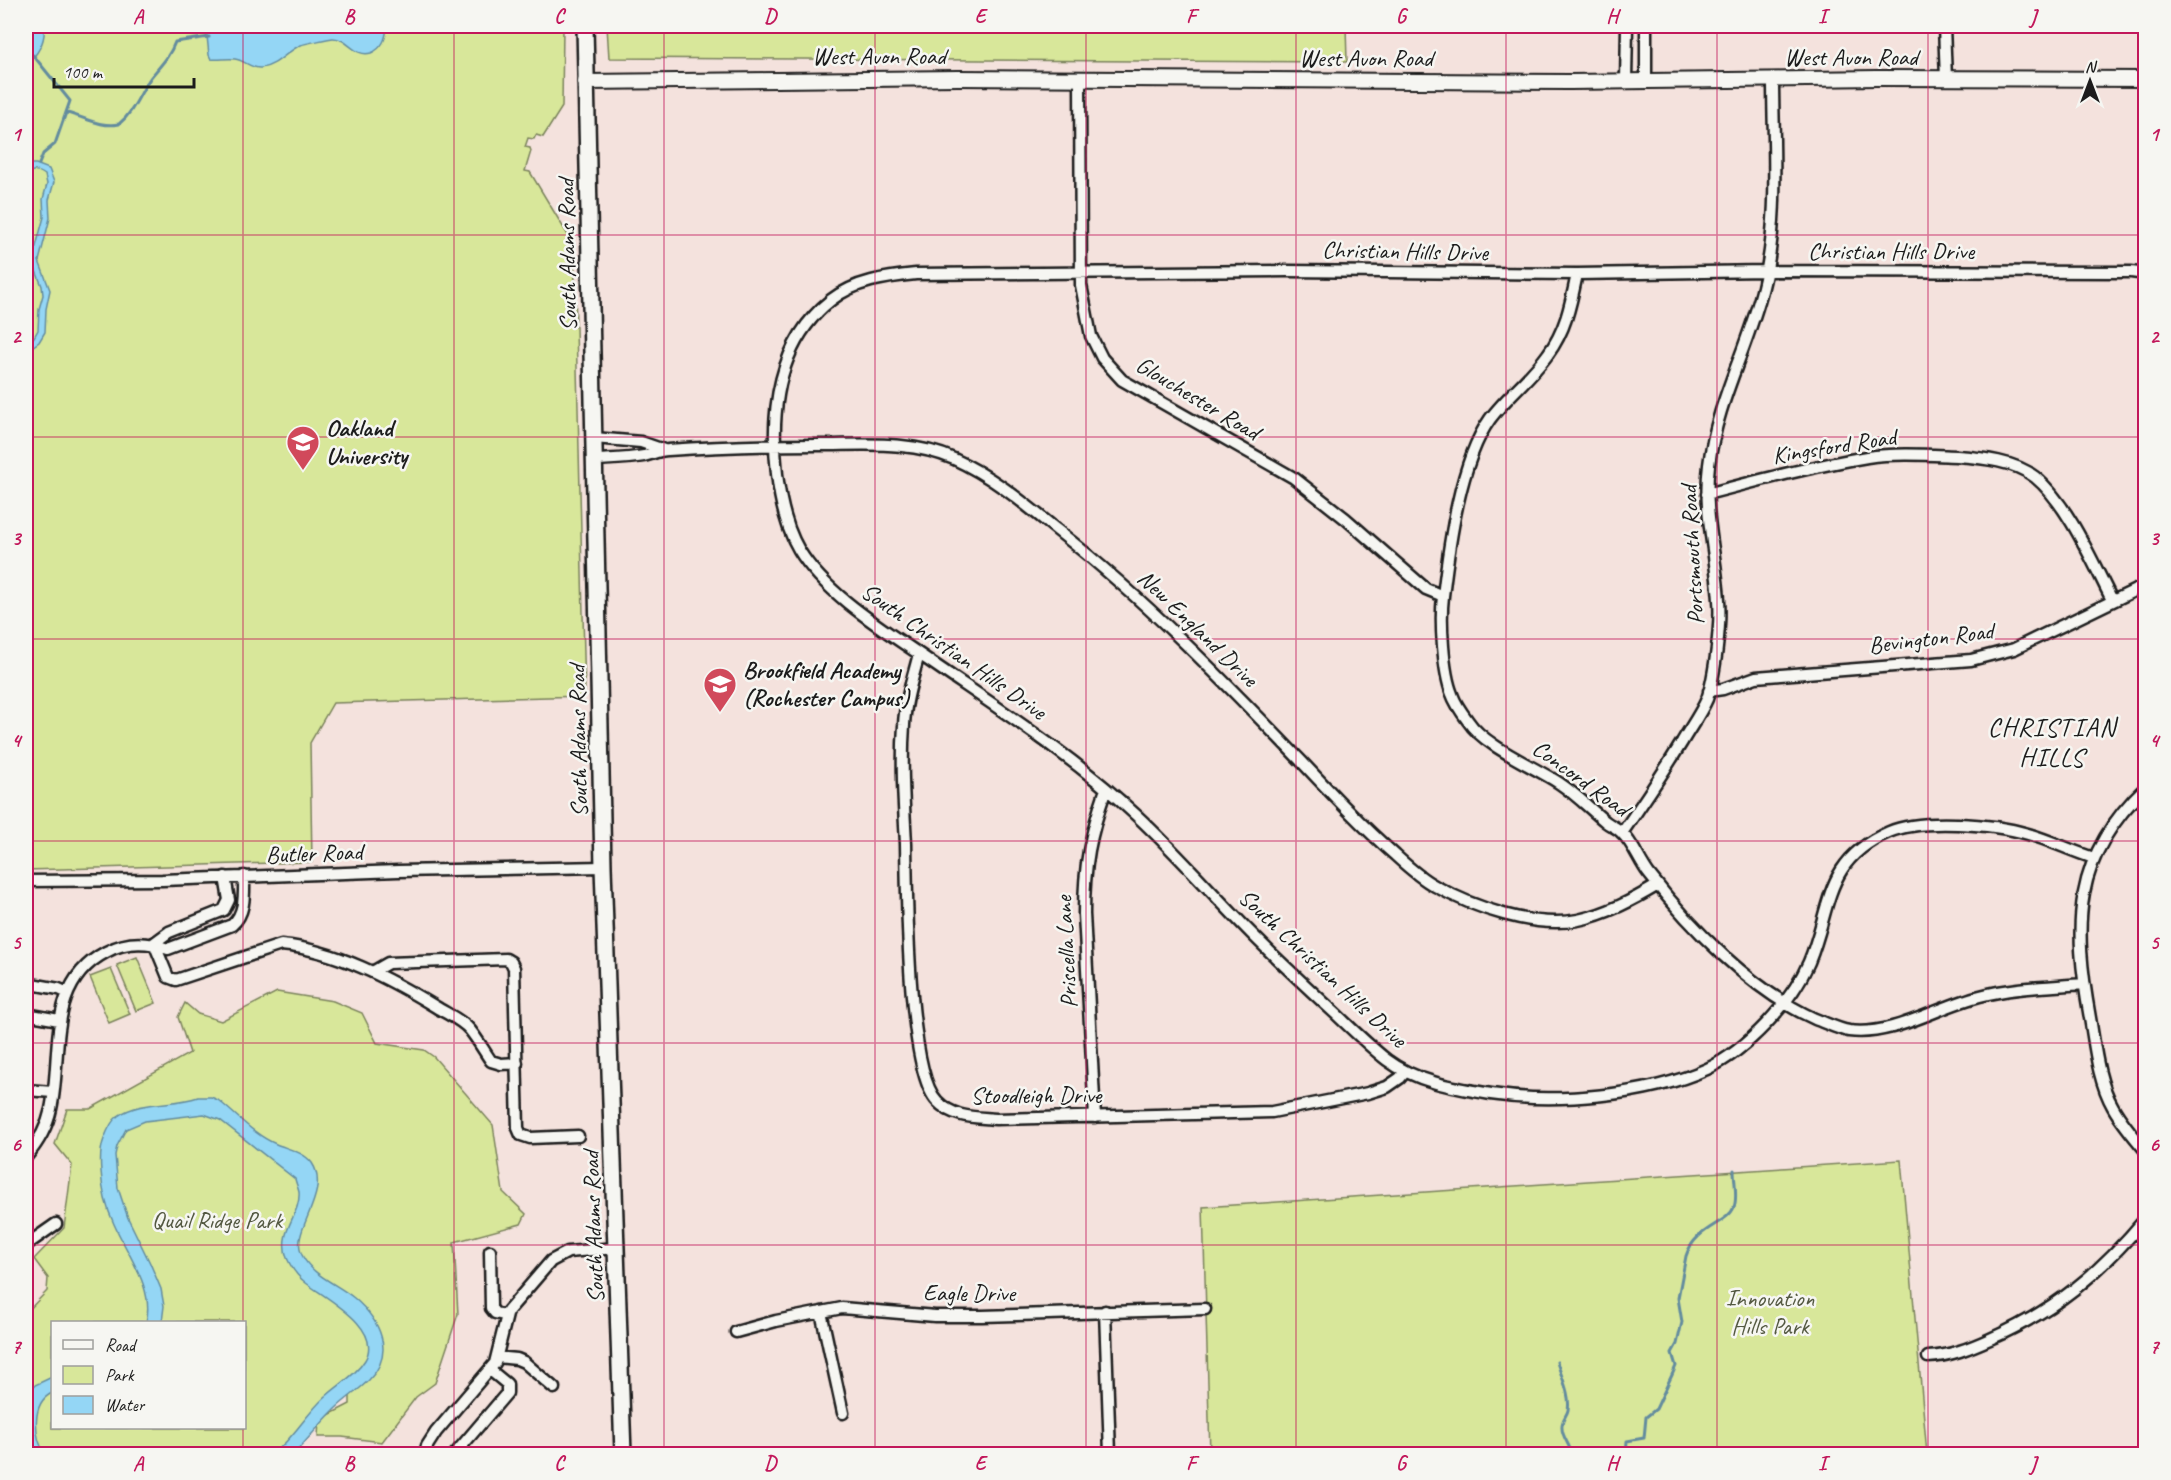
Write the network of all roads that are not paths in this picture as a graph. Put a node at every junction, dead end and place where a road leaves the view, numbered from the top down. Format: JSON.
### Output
{"nodes":[{"id":1,"x":585,"y":26,"type":"edge"},
{"id":2,"x":1627,"y":26,"type":"edge"},
{"id":3,"x":1646,"y":26,"type":"edge"},
{"id":4,"x":1944,"y":26,"type":"edge"},
{"id":5,"x":2145,"y":78,"type":"edge"},
{"id":6,"x":1080,"y":79,"type":"junction"},
{"id":7,"x":1946,"y":79,"type":"junction"},
{"id":8,"x":1773,"y":80,"type":"junction"},
{"id":9,"x":1626,"y":81,"type":"junction"},
{"id":10,"x":1646,"y":81,"type":"junction"},
{"id":11,"x":585,"y":82,"type":"junction"},
{"id":12,"x":1766,"y":271,"type":"junction"},
{"id":13,"x":1081,"y":272,"type":"junction"},
{"id":14,"x":1577,"y":274,"type":"junction"},
{"id":15,"x":2145,"y":274,"type":"edge"},
{"id":16,"x":594,"y":438,"type":"junction"},
{"id":17,"x":774,"y":445,"type":"junction"},
{"id":18,"x":664,"y":450,"type":"junction"},
{"id":19,"x":594,"y":460,"type":"junction"},
{"id":20,"x":1707,"y":494,"type":"junction"},
{"id":21,"x":2145,"y":585,"type":"edge"},
{"id":22,"x":1443,"y":596,"type":"junction"},
{"id":23,"x":2112,"y":600,"type":"junction"},
{"id":24,"x":919,"y":654,"type":"junction"},
{"id":25,"x":1709,"y":691,"type":"junction"},
{"id":26,"x":2145,"y":787,"type":"edge"},
{"id":27,"x":1106,"y":789,"type":"junction"},
{"id":28,"x":1622,"y":833,"type":"junction"},
{"id":29,"x":2094,"y":858,"type":"junction"},
{"id":30,"x":603,"y":867,"type":"junction"},
{"id":31,"x":244,"y":876,"type":"junction"},
{"id":32,"x":225,"y":877,"type":"junction"},
{"id":33,"x":26,"y":881,"type":"edge"},
{"id":34,"x":1658,"y":885,"type":"junction"},
{"id":35,"x":154,"y":944,"type":"junction"},
{"id":36,"x":374,"y":971,"type":"junction"},
{"id":37,"x":26,"y":984,"type":"edge"},
{"id":38,"x":2084,"y":984,"type":"junction"},
{"id":39,"x":68,"y":993,"type":"junction"},
{"id":40,"x":1785,"y":1003,"type":"junction"},
{"id":41,"x":26,"y":1014,"type":"edge"},
{"id":42,"x":59,"y":1020,"type":"junction"},
{"id":43,"x":517,"y":1063,"type":"junction"},
{"id":44,"x":1405,"y":1072,"type":"junction"},
{"id":45,"x":26,"y":1090,"type":"edge"},
{"id":46,"x":53,"y":1092,"type":"junction"},
{"id":47,"x":1095,"y":1117,"type":"junction"},
{"id":48,"x":578,"y":1136,"type":"dead end"},
{"id":49,"x":2145,"y":1151,"type":"edge"},
{"id":50,"x":26,"y":1157,"type":"edge"},
{"id":51,"x":2145,"y":1218,"type":"edge"},
{"id":52,"x":56,"y":1224,"type":"dead end"},
{"id":53,"x":26,"y":1245,"type":"edge"},
{"id":54,"x":616,"y":1248,"type":"junction"},
{"id":55,"x":490,"y":1251,"type":"dead end"},
{"id":56,"x":1205,"y":1309,"type":"dead end"},
{"id":57,"x":1105,"y":1311,"type":"junction"},
{"id":58,"x":821,"y":1312,"type":"junction"},
{"id":59,"x":505,"y":1315,"type":"junction"},
{"id":60,"x":736,"y":1332,"type":"dead end"},
{"id":61,"x":497,"y":1357,"type":"junction"},
{"id":62,"x":1928,"y":1357,"type":"dead end"},
{"id":63,"x":490,"y":1370,"type":"junction"},
{"id":64,"x":554,"y":1388,"type":"dead end"},
{"id":65,"x":843,"y":1413,"type":"dead end"},
{"id":66,"x":425,"y":1455,"type":"edge"},
{"id":67,"x":455,"y":1455,"type":"edge"},
{"id":68,"x":623,"y":1455,"type":"edge"},
{"id":69,"x":1110,"y":1455,"type":"edge"}],
"edges":[{"from":1,"to":11,"type":"main road","name":"South Adams Road"},
{"from":2,"to":9,"type":"street"},
{"from":3,"to":10,"type":"street"},
{"from":4,"to":7,"type":"street"},
{"from":5,"to":7,"type":"street","name":"West Avon Road"},
{"from":6,"to":9,"type":"street","name":"West Avon Road"},
{"from":6,"to":11,"type":"street","name":"West Avon Road"},
{"from":6,"to":13,"type":"street","name":"Glouchester Road"},
{"from":7,"to":8,"type":"street","name":"West Avon Road"},
{"from":8,"to":10,"type":"street","name":"West Avon Road"},
{"from":8,"to":12,"type":"street","name":"Portsmouth Road"},
{"from":9,"to":10,"type":"street","name":"West Avon Road"},
{"from":11,"to":16,"type":"main road","name":"South Adams Road"},
{"from":12,"to":14,"type":"street","name":"Christian Hills Drive"},
{"from":12,"to":15,"type":"street","name":"Christian Hills Drive"},
{"from":12,"to":20,"type":"street","name":"Portsmouth Road"},
{"from":13,"to":14,"type":"street","name":"Christian Hills Drive"},
{"from":13,"to":17,"type":"street","name":"Christian Hills Drive"},
{"from":13,"to":22,"type":"street","name":"Glouchester Road"},
{"from":14,"to":22,"type":"street","name":"Concord Road"},
{"from":16,"to":18,"type":"street","name":"New England Drive"},
{"from":16,"to":19,"type":"main road","name":"South Adams Road"},
{"from":17,"to":18,"type":"street","name":"New England Drive"},
{"from":17,"to":24,"type":"street","name":"South Christian Hills Drive"},
{"from":17,"to":34,"type":"street","name":"New England Drive"},
{"from":18,"to":19,"type":"street","name":"New England Drive"},
{"from":19,"to":30,"type":"main road","name":"South Adams Road"},
{"from":20,"to":23,"type":"street","name":"Kingsford Road"},
{"from":20,"to":25,"type":"street","name":"Portsmouth Road"},
{"from":21,"to":23,"type":"street","name":"Bevington Road"},
{"from":22,"to":28,"type":"street","name":"Concord Road"},
{"from":23,"to":25,"type":"street","name":"Bevington Road"},
{"from":24,"to":27,"type":"street","name":"South Christian Hills Drive"},
{"from":24,"to":47,"type":"street","name":"Stoodleigh Drive"},
{"from":25,"to":28,"type":"street","name":"Portsmouth Road"},
{"from":26,"to":29,"type":"street"},
{"from":27,"to":44,"type":"street","name":"South Christian Hills Drive"},
{"from":27,"to":47,"type":"street","name":"Priscella Lane"},
{"from":28,"to":34,"type":"street","name":"Concord Road"},
{"from":29,"to":38,"type":"street"},
{"from":29,"to":40,"type":"street","name":"South Christian Hills Drive"},
{"from":30,"to":31,"type":"street","name":"Butler Road"},
{"from":30,"to":54,"type":"main road","name":"South Adams Road"},
{"from":31,"to":32,"type":"street","name":"Butler Road"},
{"from":31,"to":35,"type":"street"},
{"from":32,"to":33,"type":"street","name":"Butler Road"},
{"from":32,"to":35,"type":"street"},
{"from":34,"to":40,"type":"street","name":"Concord Road"},
{"from":35,"to":36,"type":"street"},
{"from":35,"to":39,"type":"street"},
{"from":36,"to":43,"type":"street"},
{"from":36,"to":43,"type":"street"},
{"from":37,"to":39,"type":"street"},
{"from":38,"to":40,"type":"street","name":"Concord Road"},
{"from":38,"to":49,"type":"street"},
{"from":39,"to":42,"type":"street"},
{"from":40,"to":44,"type":"street","name":"South Christian Hills Drive"},
{"from":41,"to":42,"type":"street"},
{"from":42,"to":46,"type":"street"},
{"from":43,"to":48,"type":"street"},
{"from":44,"to":47,"type":"street","name":"Stoodleigh Drive"},
{"from":45,"to":46,"type":"street"},
{"from":46,"to":50,"type":"street"},
{"from":51,"to":62,"type":"street"},
{"from":52,"to":53,"type":"street"},
{"from":54,"to":59,"type":"street"},
{"from":54,"to":68,"type":"main road","name":"South Adams Road"},
{"from":55,"to":59,"type":"street"},
{"from":56,"to":57,"type":"street","name":"Eagle Drive"},
{"from":57,"to":58,"type":"street","name":"Eagle Drive"},
{"from":57,"to":69,"type":"street"},
{"from":58,"to":60,"type":"street","name":"Eagle Drive"},
{"from":58,"to":65,"type":"street"},
{"from":59,"to":61,"type":"street"},
{"from":61,"to":63,"type":"street"},
{"from":61,"to":64,"type":"street"},
{"from":63,"to":66,"type":"street"},
{"from":63,"to":67,"type":"street"}]}
